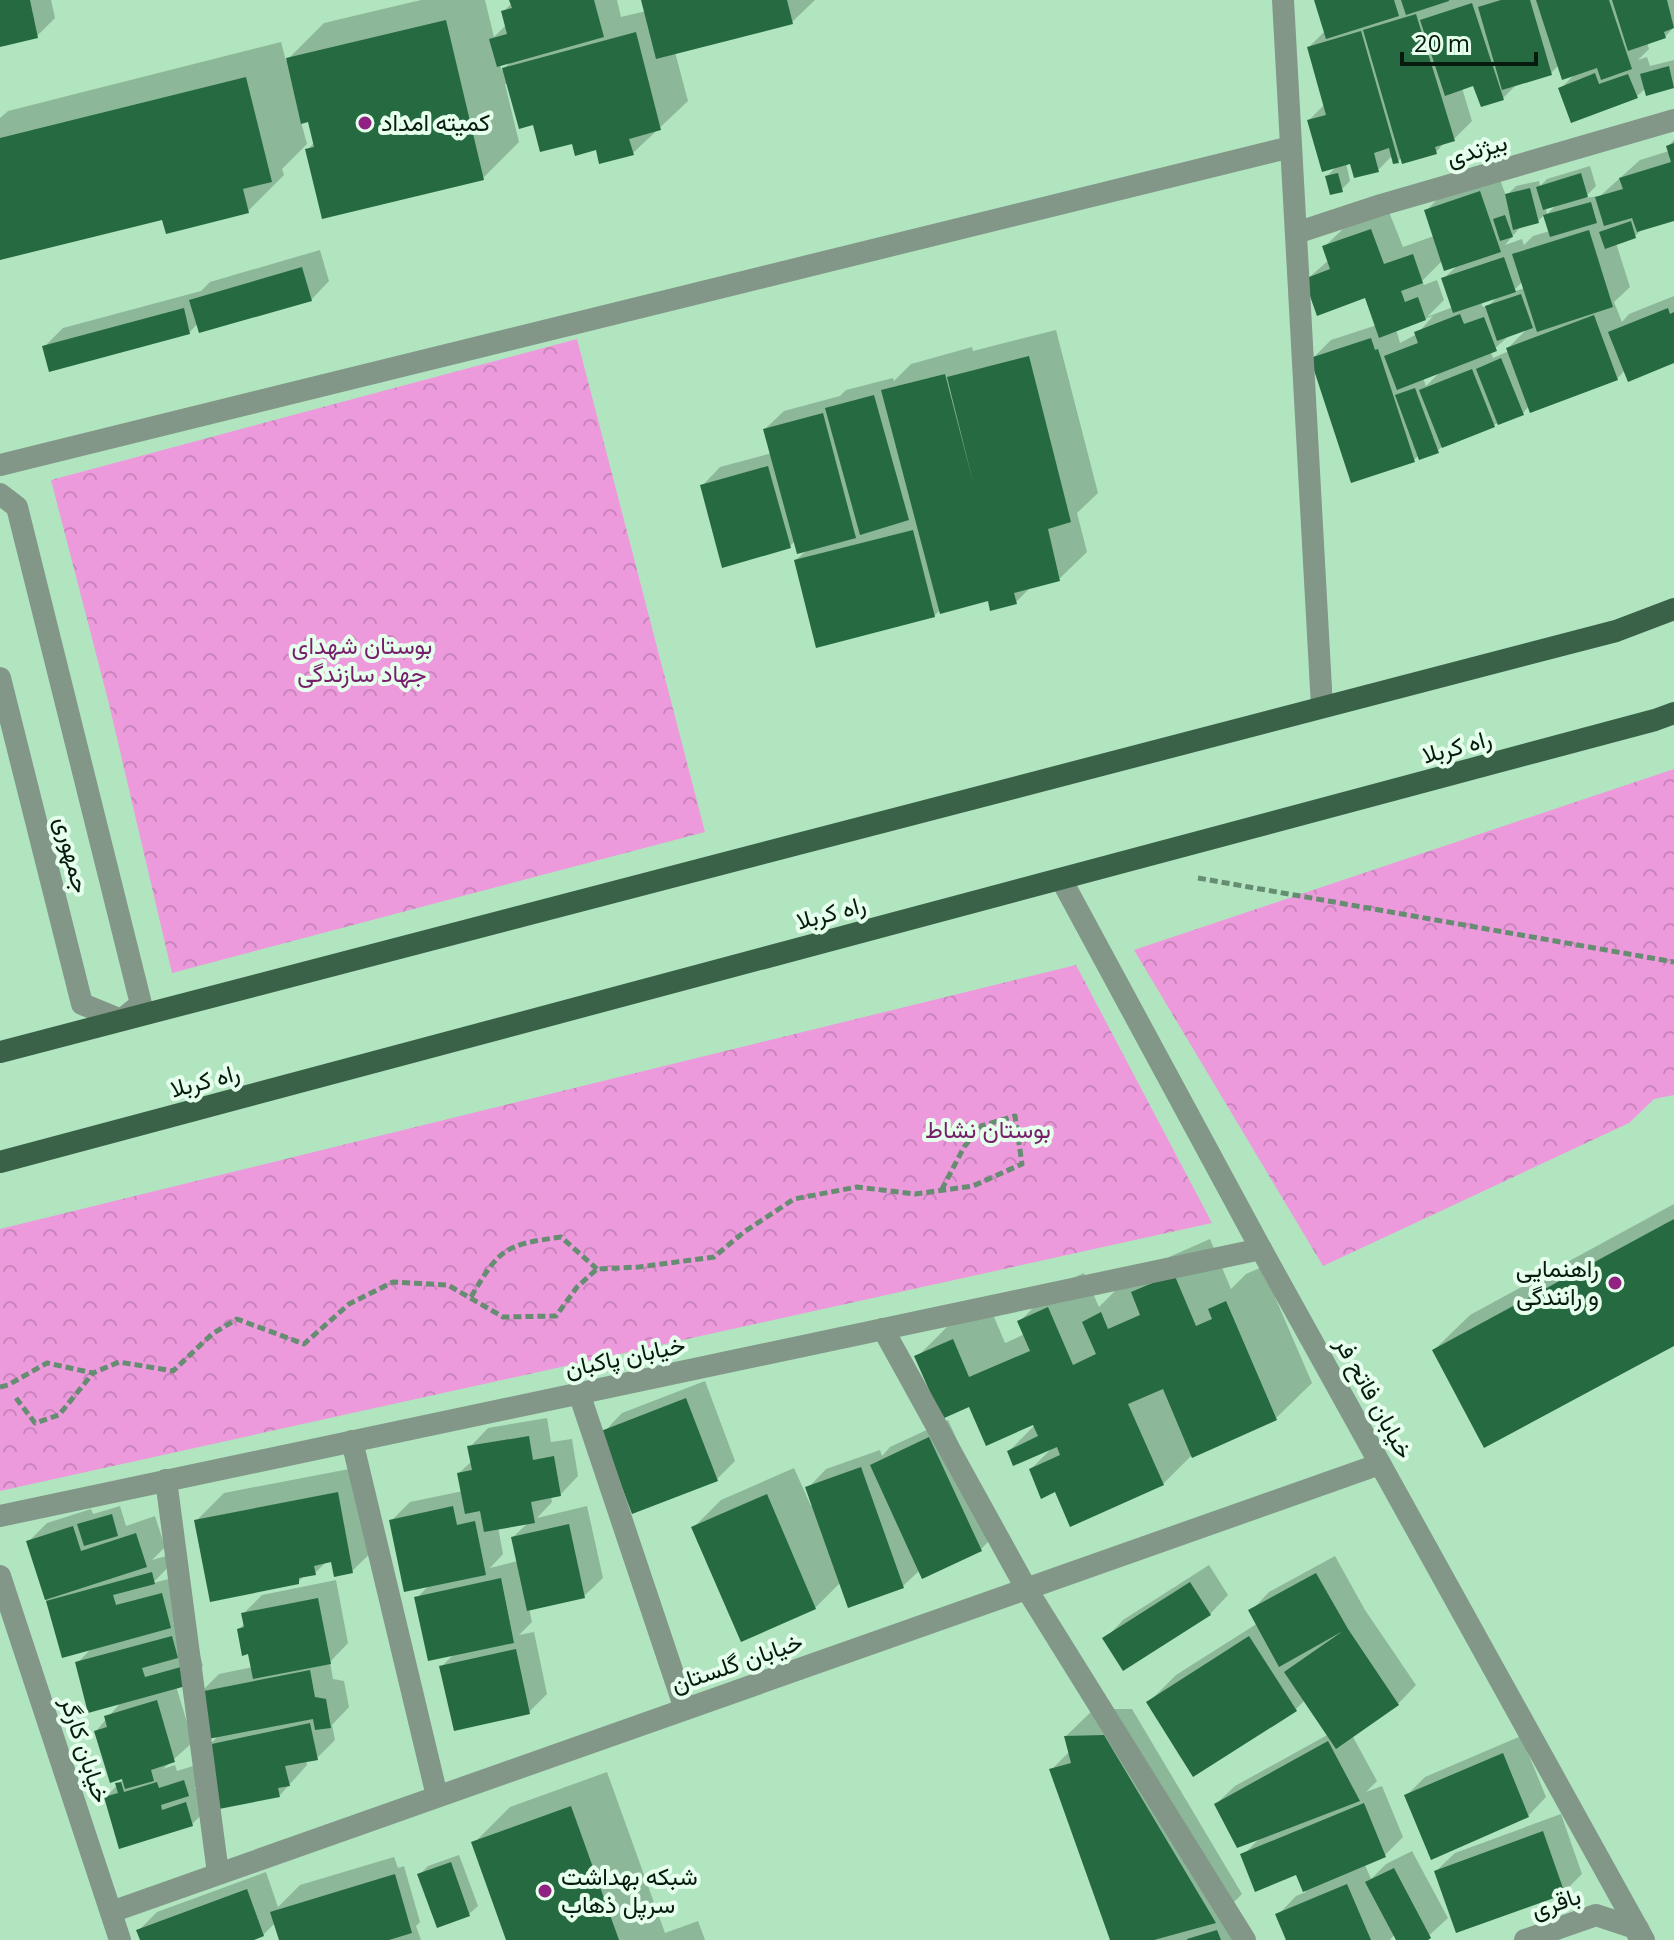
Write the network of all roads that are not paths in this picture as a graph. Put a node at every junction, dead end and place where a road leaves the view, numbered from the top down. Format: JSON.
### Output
{"nodes":[{"id":1,"x":1283,"y":0,"type":"edge"},
{"id":2,"x":1674,"y":120,"type":"edge"},
{"id":3,"x":1291,"y":147,"type":"junction"},
{"id":4,"x":1296,"y":233,"type":"junction"},
{"id":5,"x":0,"y":465,"type":"edge"},
{"id":6,"x":0,"y":494,"type":"edge"},
{"id":7,"x":1674,"y":609,"type":"edge"},
{"id":8,"x":0,"y":678,"type":"edge"},
{"id":9,"x":1322,"y":707,"type":"junction"},
{"id":10,"x":1674,"y":713,"type":"edge"},
{"id":11,"x":1061,"y":879,"type":"junction"},
{"id":12,"x":121,"y":1020,"type":"junction"},
{"id":13,"x":0,"y":1052,"type":"edge"},
{"id":14,"x":0,"y":1162,"type":"edge"},
{"id":15,"x":1261,"y":1249,"type":"junction"},
{"id":16,"x":883,"y":1329,"type":"junction"},
{"id":17,"x":579,"y":1393,"type":"junction"},
{"id":18,"x":352,"y":1441,"type":"junction"},
{"id":19,"x":1380,"y":1464,"type":"junction"},
{"id":20,"x":166,"y":1480,"type":"junction"},
{"id":21,"x":0,"y":1516,"type":"edge"},
{"id":22,"x":0,"y":1576,"type":"edge"},
{"id":23,"x":1026,"y":1588,"type":"junction"},
{"id":24,"x":685,"y":1709,"type":"junction"},
{"id":25,"x":437,"y":1796,"type":"junction"},
{"id":26,"x":218,"y":1873,"type":"junction"},
{"id":27,"x":111,"y":1912,"type":"junction"},
{"id":28,"x":1640,"y":1936,"type":"edge"},
{"id":29,"x":120,"y":1940,"type":"edge"},
{"id":30,"x":1245,"y":1940,"type":"edge"},
{"id":31,"x":1525,"y":1940,"type":"edge"}],
"edges":[{"from":1,"to":3,"type":"street"},
{"from":2,"to":4,"type":"street","name":"بیژندی"},
{"from":3,"to":4,"type":"street"},
{"from":3,"to":5,"type":"street"},
{"from":4,"to":9,"type":"street"},
{"from":6,"to":12,"type":"street"},
{"from":7,"to":9,"type":"main road"},
{"from":8,"to":12,"type":"street","name":"جمهوری"},
{"from":9,"to":12,"type":"main road"},
{"from":10,"to":11,"type":"main road","name":"راه کربلا"},
{"from":11,"to":14,"type":"main road","name":"راه کربلا"},
{"from":11,"to":15,"type":"street","name":"خیابان فاتح فر"},
{"from":12,"to":13,"type":"main road"},
{"from":15,"to":16,"type":"street","name":"خیابان پاکبان"},
{"from":15,"to":19,"type":"street","name":"خیابان فاتح فر"},
{"from":16,"to":17,"type":"street","name":"خیابان پاکبان"},
{"from":16,"to":23,"type":"street"},
{"from":17,"to":18,"type":"street","name":"خیابان پاکبان"},
{"from":17,"to":24,"type":"street"},
{"from":18,"to":20,"type":"street","name":"خیابان پاکبان"},
{"from":18,"to":25,"type":"street"},
{"from":19,"to":23,"type":"street","name":"خیابان گلستان"},
{"from":19,"to":28,"type":"street","name":"خیابان فاتح فر"},
{"from":20,"to":21,"type":"street","name":"خیابان پاکبان"},
{"from":20,"to":26,"type":"street"},
{"from":22,"to":27,"type":"street","name":"خیابان کارگر"},
{"from":23,"to":24,"type":"street","name":"خیابان گلستان"},
{"from":23,"to":30,"type":"street"},
{"from":24,"to":25,"type":"street","name":"خیابان گلستان"},
{"from":25,"to":26,"type":"street","name":"خیابان گلستان"},
{"from":26,"to":27,"type":"street","name":"خیابان گلستان"},
{"from":27,"to":29,"type":"street","name":"خیابان کارگر"},
{"from":28,"to":31,"type":"street","name":"باقری"}]}
